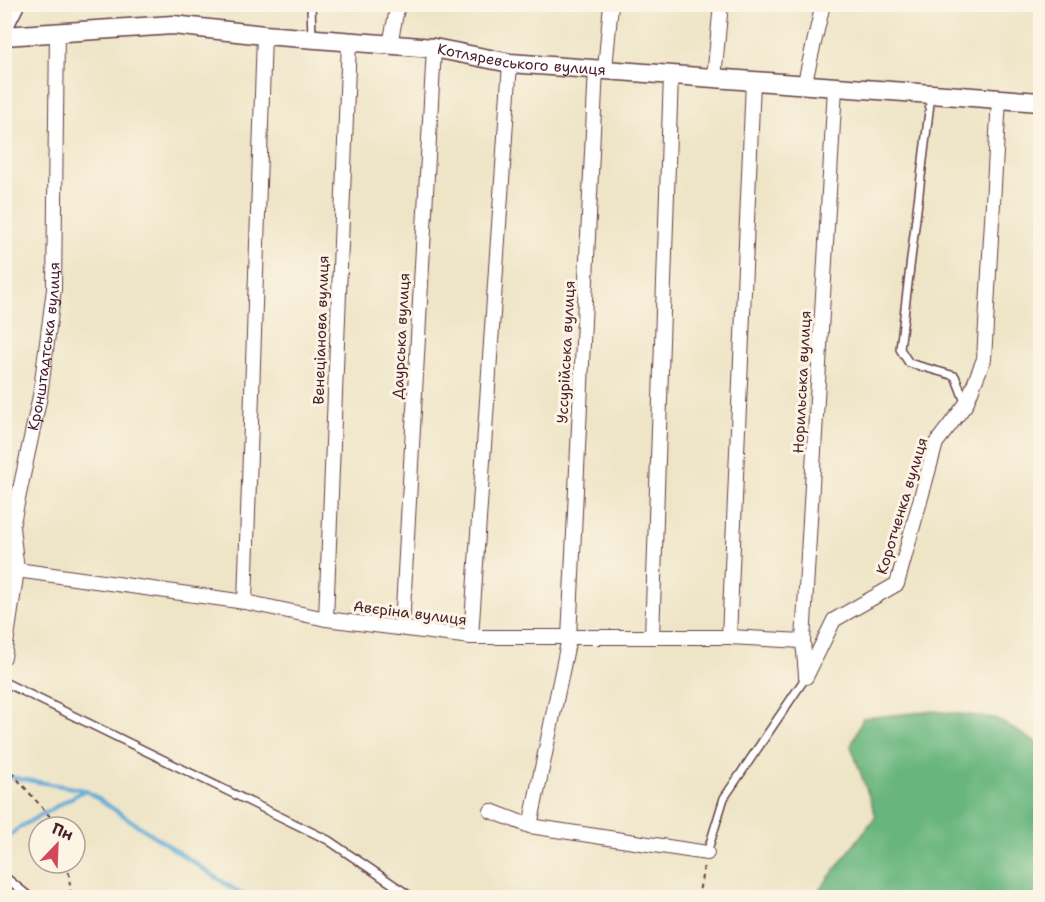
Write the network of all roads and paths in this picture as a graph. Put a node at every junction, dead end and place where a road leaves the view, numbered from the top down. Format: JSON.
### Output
{"nodes":[{"id":1,"x":15,"y":4,"type":"edge"},
{"id":2,"x":311,"y":4,"type":"edge"},
{"id":3,"x":398,"y":4,"type":"edge"},
{"id":4,"x":611,"y":4,"type":"edge"},
{"id":5,"x":721,"y":4,"type":"edge"},
{"id":6,"x":823,"y":4,"type":"edge"},
{"id":7,"x":4,"y":26,"type":"edge"},
{"id":8,"x":57,"y":32,"type":"junction"},
{"id":9,"x":264,"y":35,"type":"junction"},
{"id":10,"x":4,"y":36,"type":"edge"},
{"id":11,"x":312,"y":39,"type":"junction"},
{"id":12,"x":349,"y":42,"type":"junction"},
{"id":13,"x":390,"y":44,"type":"junction"},
{"id":14,"x":434,"y":48,"type":"junction"},
{"id":15,"x":510,"y":63,"type":"junction"},
{"id":16,"x":601,"y":69,"type":"junction"},
{"id":17,"x":671,"y":75,"type":"junction"},
{"id":18,"x":714,"y":78,"type":"junction"},
{"id":19,"x":753,"y":82,"type":"junction"},
{"id":20,"x":804,"y":86,"type":"junction"},
{"id":21,"x":835,"y":88,"type":"junction"},
{"id":22,"x":931,"y":94,"type":"junction"},
{"id":23,"x":999,"y":99,"type":"junction"},
{"id":24,"x":1041,"y":102,"type":"edge"},
{"id":25,"x":966,"y":404,"type":"junction"},
{"id":26,"x":8,"y":526,"type":"edge"},
{"id":27,"x":17,"y":570,"type":"junction"},
{"id":28,"x":245,"y":602,"type":"junction"},
{"id":29,"x":326,"y":619,"type":"junction"},
{"id":30,"x":402,"y":627,"type":"junction"},
{"id":31,"x":471,"y":637,"type":"junction"},
{"id":32,"x":652,"y":637,"type":"junction"},
{"id":33,"x":729,"y":637,"type":"junction"},
{"id":34,"x":568,"y":638,"type":"junction"},
{"id":35,"x":803,"y":641,"type":"junction"},
{"id":36,"x":4,"y":657,"type":"edge"},
{"id":37,"x":806,"y":677,"type":"junction"},
{"id":38,"x":4,"y":682,"type":"edge"},
{"id":39,"x":4,"y":757,"type":"edge"},
{"id":40,"x":491,"y":811,"type":"dead end"},
{"id":41,"x":49,"y":815,"type":"edge"},
{"id":42,"x":530,"y":826,"type":"junction"},
{"id":43,"x":707,"y":853,"type":"junction"},
{"id":44,"x":69,"y":875,"type":"edge"},
{"id":45,"x":4,"y":876,"type":"edge"},
{"id":46,"x":31,"y":897,"type":"edge"},
{"id":47,"x":71,"y":897,"type":"edge"},
{"id":48,"x":413,"y":897,"type":"edge"},
{"id":49,"x":698,"y":897,"type":"edge"}],
"edges":[{"from":1,"to":7,"type":"street"},
{"from":2,"to":11,"type":"lane"},
{"from":3,"to":13,"type":"street"},
{"from":4,"to":16,"type":"street","name":"Уссурійська вулиця"},
{"from":5,"to":18,"type":"street"},
{"from":6,"to":20,"type":"street"},
{"from":8,"to":9,"type":"street","name":"Котляревського вулиця"},
{"from":8,"to":10,"type":"street","name":"Котляревського вулиця"},
{"from":8,"to":26,"type":"street","name":"Кронштадтська вулиця"},
{"from":9,"to":11,"type":"street","name":"Котляревського вулиця"},
{"from":9,"to":28,"type":"street"},
{"from":11,"to":12,"type":"street","name":"Котляревського вулиця"},
{"from":12,"to":13,"type":"street","name":"Котляревського вулиця"},
{"from":12,"to":29,"type":"street","name":"Венеціанова вулиця"},
{"from":13,"to":14,"type":"street","name":"Котляревського вулиця"},
{"from":14,"to":15,"type":"street","name":"Котляревського вулиця"},
{"from":14,"to":30,"type":"street","name":"Даурська вулиця"},
{"from":15,"to":16,"type":"street","name":"Котляревського вулиця"},
{"from":15,"to":31,"type":"street"},
{"from":16,"to":17,"type":"street","name":"Котляревського вулиця"},
{"from":16,"to":34,"type":"street","name":"Уссурійська вулиця"},
{"from":17,"to":18,"type":"street","name":"Котляревського вулиця"},
{"from":17,"to":32,"type":"street"},
{"from":18,"to":19,"type":"street","name":"Котляревського вулиця"},
{"from":19,"to":20,"type":"street","name":"Котляревського вулиця"},
{"from":19,"to":33,"type":"street"},
{"from":20,"to":21,"type":"street","name":"Котляревського вулиця"},
{"from":21,"to":22,"type":"street","name":"Котляревського вулиця"},
{"from":21,"to":35,"type":"street","name":"Норильська вулиця"},
{"from":22,"to":23,"type":"street","name":"Котляревського вулиця"},
{"from":22,"to":25,"type":"lane"},
{"from":23,"to":24,"type":"street","name":"Котляревського вулиця"},
{"from":23,"to":25,"type":"street","name":"Коротченка вулиця"},
{"from":25,"to":37,"type":"street","name":"Коротченка вулиця"},
{"from":26,"to":27,"type":"street","name":"Кронштадтська вулиця"},
{"from":27,"to":28,"type":"street","name":"Авєріна вулиця"},
{"from":27,"to":36,"type":"street","name":"Кронштадтська вулиця"},
{"from":28,"to":29,"type":"street","name":"Авєріна вулиця"},
{"from":29,"to":30,"type":"street","name":"Авєріна вулиця"},
{"from":30,"to":31,"type":"street","name":"Авєріна вулиця"},
{"from":31,"to":34,"type":"street","name":"Авєріна вулиця"},
{"from":32,"to":33,"type":"street","name":"Авєріна вулиця"},
{"from":32,"to":34,"type":"street","name":"Авєріна вулиця"},
{"from":33,"to":35,"type":"street","name":"Авєріна вулиця"},
{"from":34,"to":42,"type":"street","name":"Уссурійська вулиця"},
{"from":35,"to":37,"type":"street","name":"Норильська вулиця"},
{"from":37,"to":43,"type":"lane"},
{"from":38,"to":48,"type":"lane"},
{"from":39,"to":41,"type":"path"},
{"from":40,"to":42,"type":"street"},
{"from":42,"to":43,"type":"street"},
{"from":43,"to":49,"type":"path"},
{"from":44,"to":47,"type":"path"},
{"from":45,"to":46,"type":"lane"}]}
